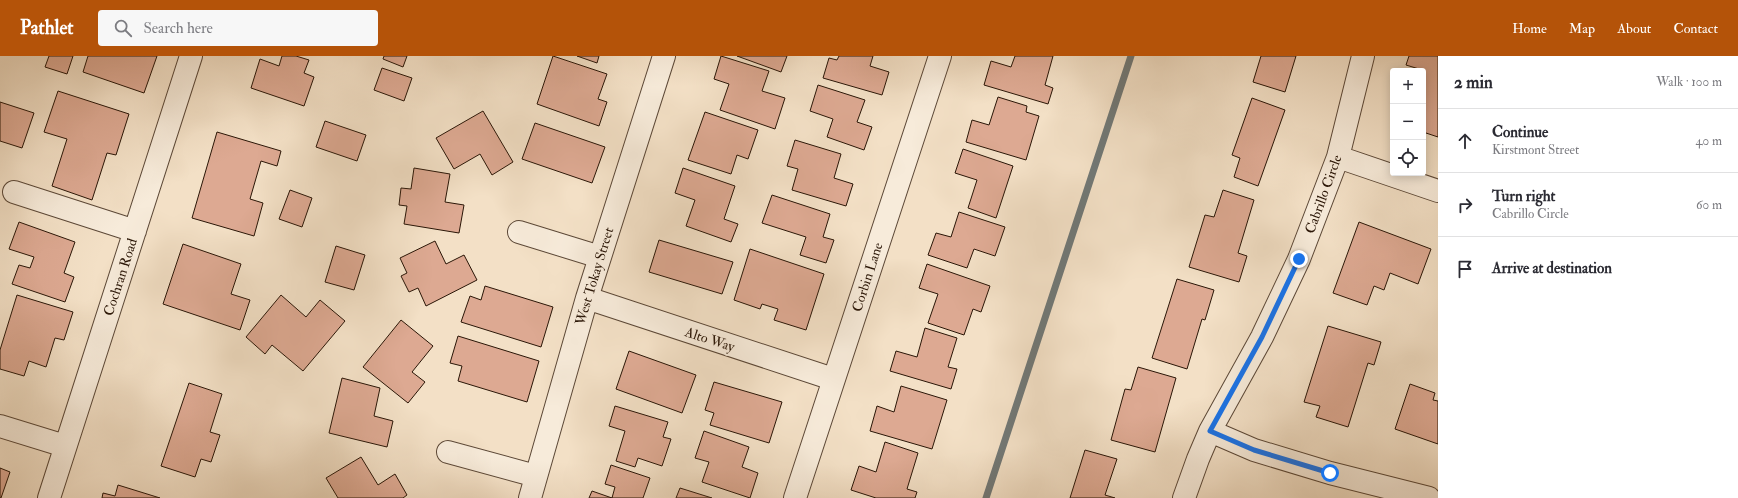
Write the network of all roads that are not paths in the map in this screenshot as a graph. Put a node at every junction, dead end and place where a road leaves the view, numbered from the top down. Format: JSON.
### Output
{"nodes":[{"id":1,"x":191,"y":56,"type":"edge"},
{"id":2,"x":664,"y":56,"type":"edge"},
{"id":3,"x":940,"y":56,"type":"edge"},
{"id":4,"x":1363,"y":56,"type":"edge"},
{"id":5,"x":1338,"y":157,"type":"junction"},
{"id":6,"x":1438,"y":191,"type":"edge"},
{"id":7,"x":14,"y":192,"type":"dead end"},
{"id":8,"x":135,"y":230,"type":"junction"},
{"id":9,"x":519,"y":232,"type":"dead end"},
{"id":10,"x":600,"y":257,"type":"junction"},
{"id":11,"x":587,"y":298,"type":"junction"},
{"id":12,"x":833,"y":379,"type":"junction"},
{"id":13,"x":0,"y":426,"type":"edge"},
{"id":14,"x":1210,"y":431,"type":"junction"},
{"id":15,"x":65,"y":446,"type":"junction"},
{"id":16,"x":448,"y":452,"type":"dead end"},
{"id":17,"x":536,"y":476,"type":"junction"},
{"id":18,"x":49,"y":498,"type":"edge"},
{"id":19,"x":530,"y":498,"type":"edge"},
{"id":20,"x":795,"y":498,"type":"edge"},
{"id":21,"x":1184,"y":498,"type":"edge"},
{"id":22,"x":1428,"y":498,"type":"edge"}],
"edges":[{"from":1,"to":8,"type":"street","name":"Cochran Road"},
{"from":2,"to":10,"type":"street","name":"West Tokay Street"},
{"from":3,"to":12,"type":"street","name":"Corbin Lane"},
{"from":4,"to":5,"type":"street","name":"Cabrillo Circle"},
{"from":5,"to":6,"type":"street"},
{"from":5,"to":14,"type":"street","name":"Cabrillo Circle"},
{"from":7,"to":8,"type":"street"},
{"from":8,"to":15,"type":"street","name":"Cochran Road"},
{"from":9,"to":10,"type":"street"},
{"from":10,"to":11,"type":"street","name":"West Tokay Street"},
{"from":11,"to":12,"type":"street","name":"Alto Way"},
{"from":11,"to":17,"type":"street","name":"West Tokay Street"},
{"from":12,"to":20,"type":"street","name":"Corbin Lane"},
{"from":13,"to":15,"type":"street"},
{"from":14,"to":21,"type":"street","name":"Cabrillo Circle"},
{"from":14,"to":22,"type":"street"},
{"from":15,"to":18,"type":"street","name":"Cochran Road"},
{"from":16,"to":17,"type":"street"},
{"from":17,"to":19,"type":"street","name":"West Tokay Street"}]}
